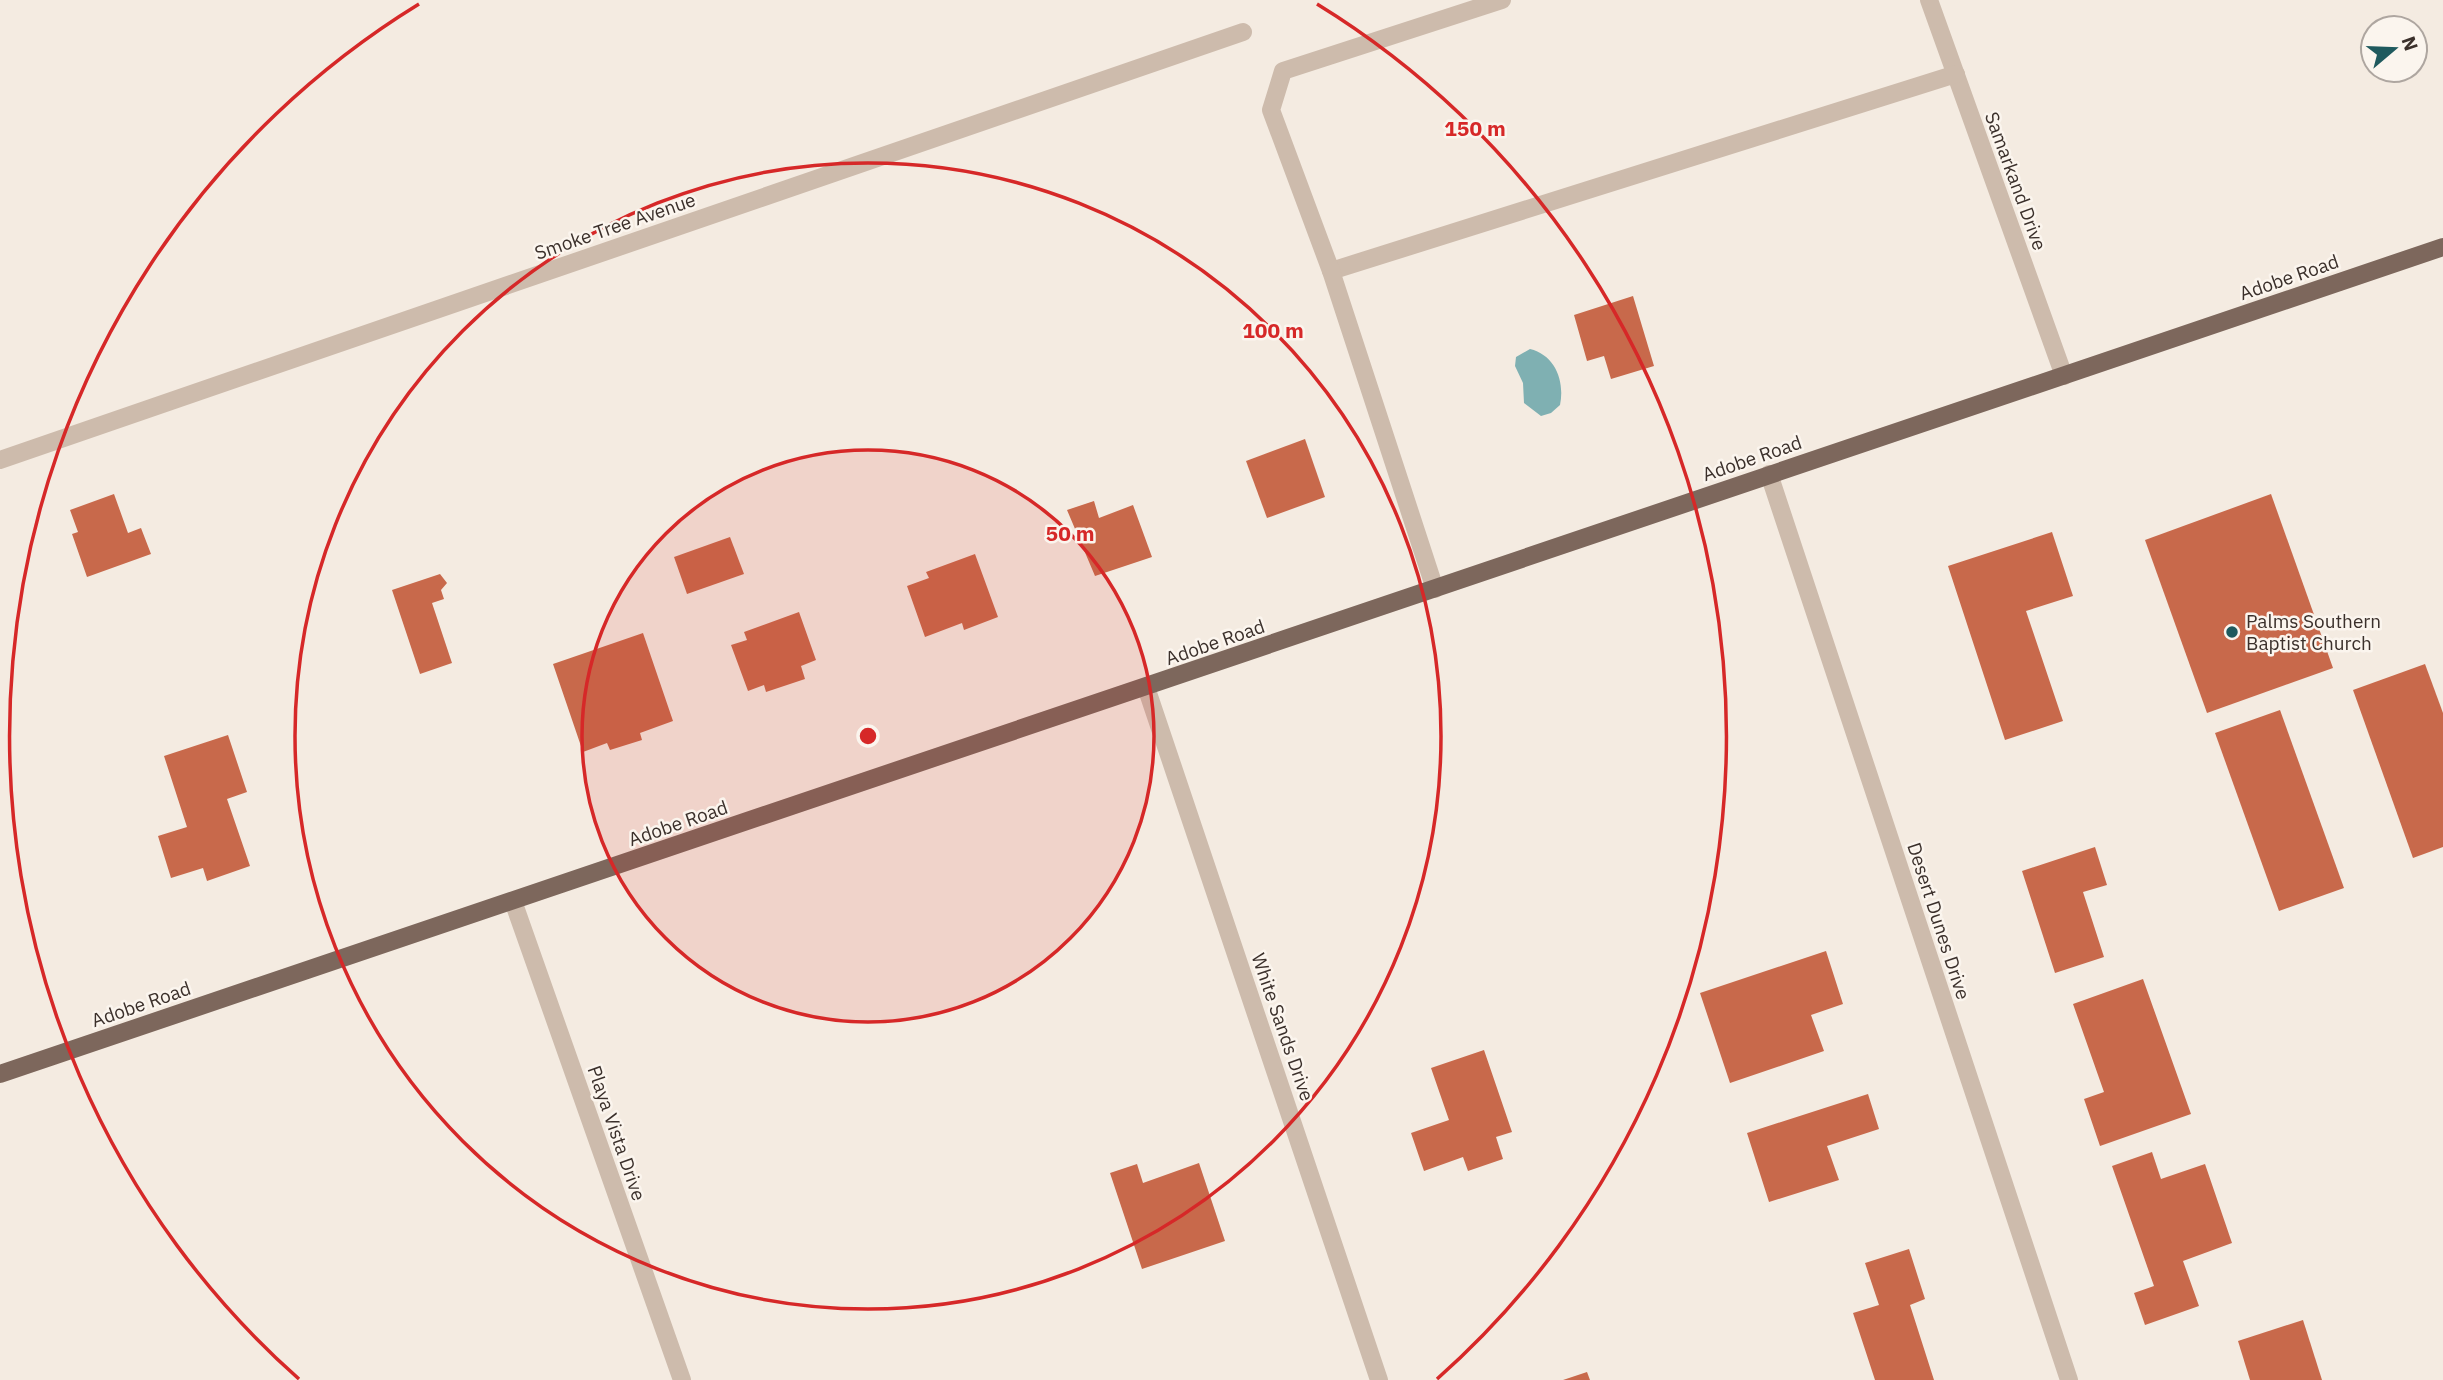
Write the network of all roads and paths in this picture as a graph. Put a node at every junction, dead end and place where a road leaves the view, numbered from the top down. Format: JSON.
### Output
{"nodes":[{"id":1,"x":1502,"y":0,"type":"edge"},
{"id":2,"x":1929,"y":0,"type":"edge"},
{"id":3,"x":1243,"y":32,"type":"dead end"},
{"id":4,"x":1956,"y":74,"type":"junction"},
{"id":5,"x":2443,"y":247,"type":"edge"},
{"id":6,"x":1331,"y":271,"type":"junction"},
{"id":7,"x":2064,"y":376,"type":"junction"},
{"id":8,"x":0,"y":460,"type":"edge"},
{"id":9,"x":1769,"y":474,"type":"junction"},
{"id":10,"x":1435,"y":589,"type":"junction"},
{"id":11,"x":1146,"y":687,"type":"junction"},
{"id":12,"x":513,"y":901,"type":"junction"},
{"id":13,"x":0,"y":1073,"type":"edge"},
{"id":14,"x":682,"y":1380,"type":"edge"},
{"id":15,"x":1379,"y":1380,"type":"edge"},
{"id":16,"x":2069,"y":1380,"type":"edge"}],
"edges":[{"from":1,"to":6,"type":"street"},
{"from":2,"to":4,"type":"street","name":"Samarkand Drive"},
{"from":3,"to":8,"type":"street","name":"Smoke Tree Avenue"},
{"from":4,"to":6,"type":"street"},
{"from":4,"to":7,"type":"street","name":"Samarkand Drive"},
{"from":5,"to":7,"type":"main road","name":"Adobe Road"},
{"from":6,"to":10,"type":"street"},
{"from":7,"to":9,"type":"main road","name":"Adobe Road"},
{"from":9,"to":10,"type":"main road","name":"Adobe Road"},
{"from":9,"to":16,"type":"street","name":"Desert Dunes Drive"},
{"from":10,"to":11,"type":"main road","name":"Adobe Road"},
{"from":11,"to":12,"type":"main road","name":"Adobe Road"},
{"from":11,"to":15,"type":"street","name":"White Sands Drive"},
{"from":12,"to":13,"type":"main road","name":"Adobe Road"},
{"from":12,"to":14,"type":"street","name":"Playa Vista Drive"}]}
